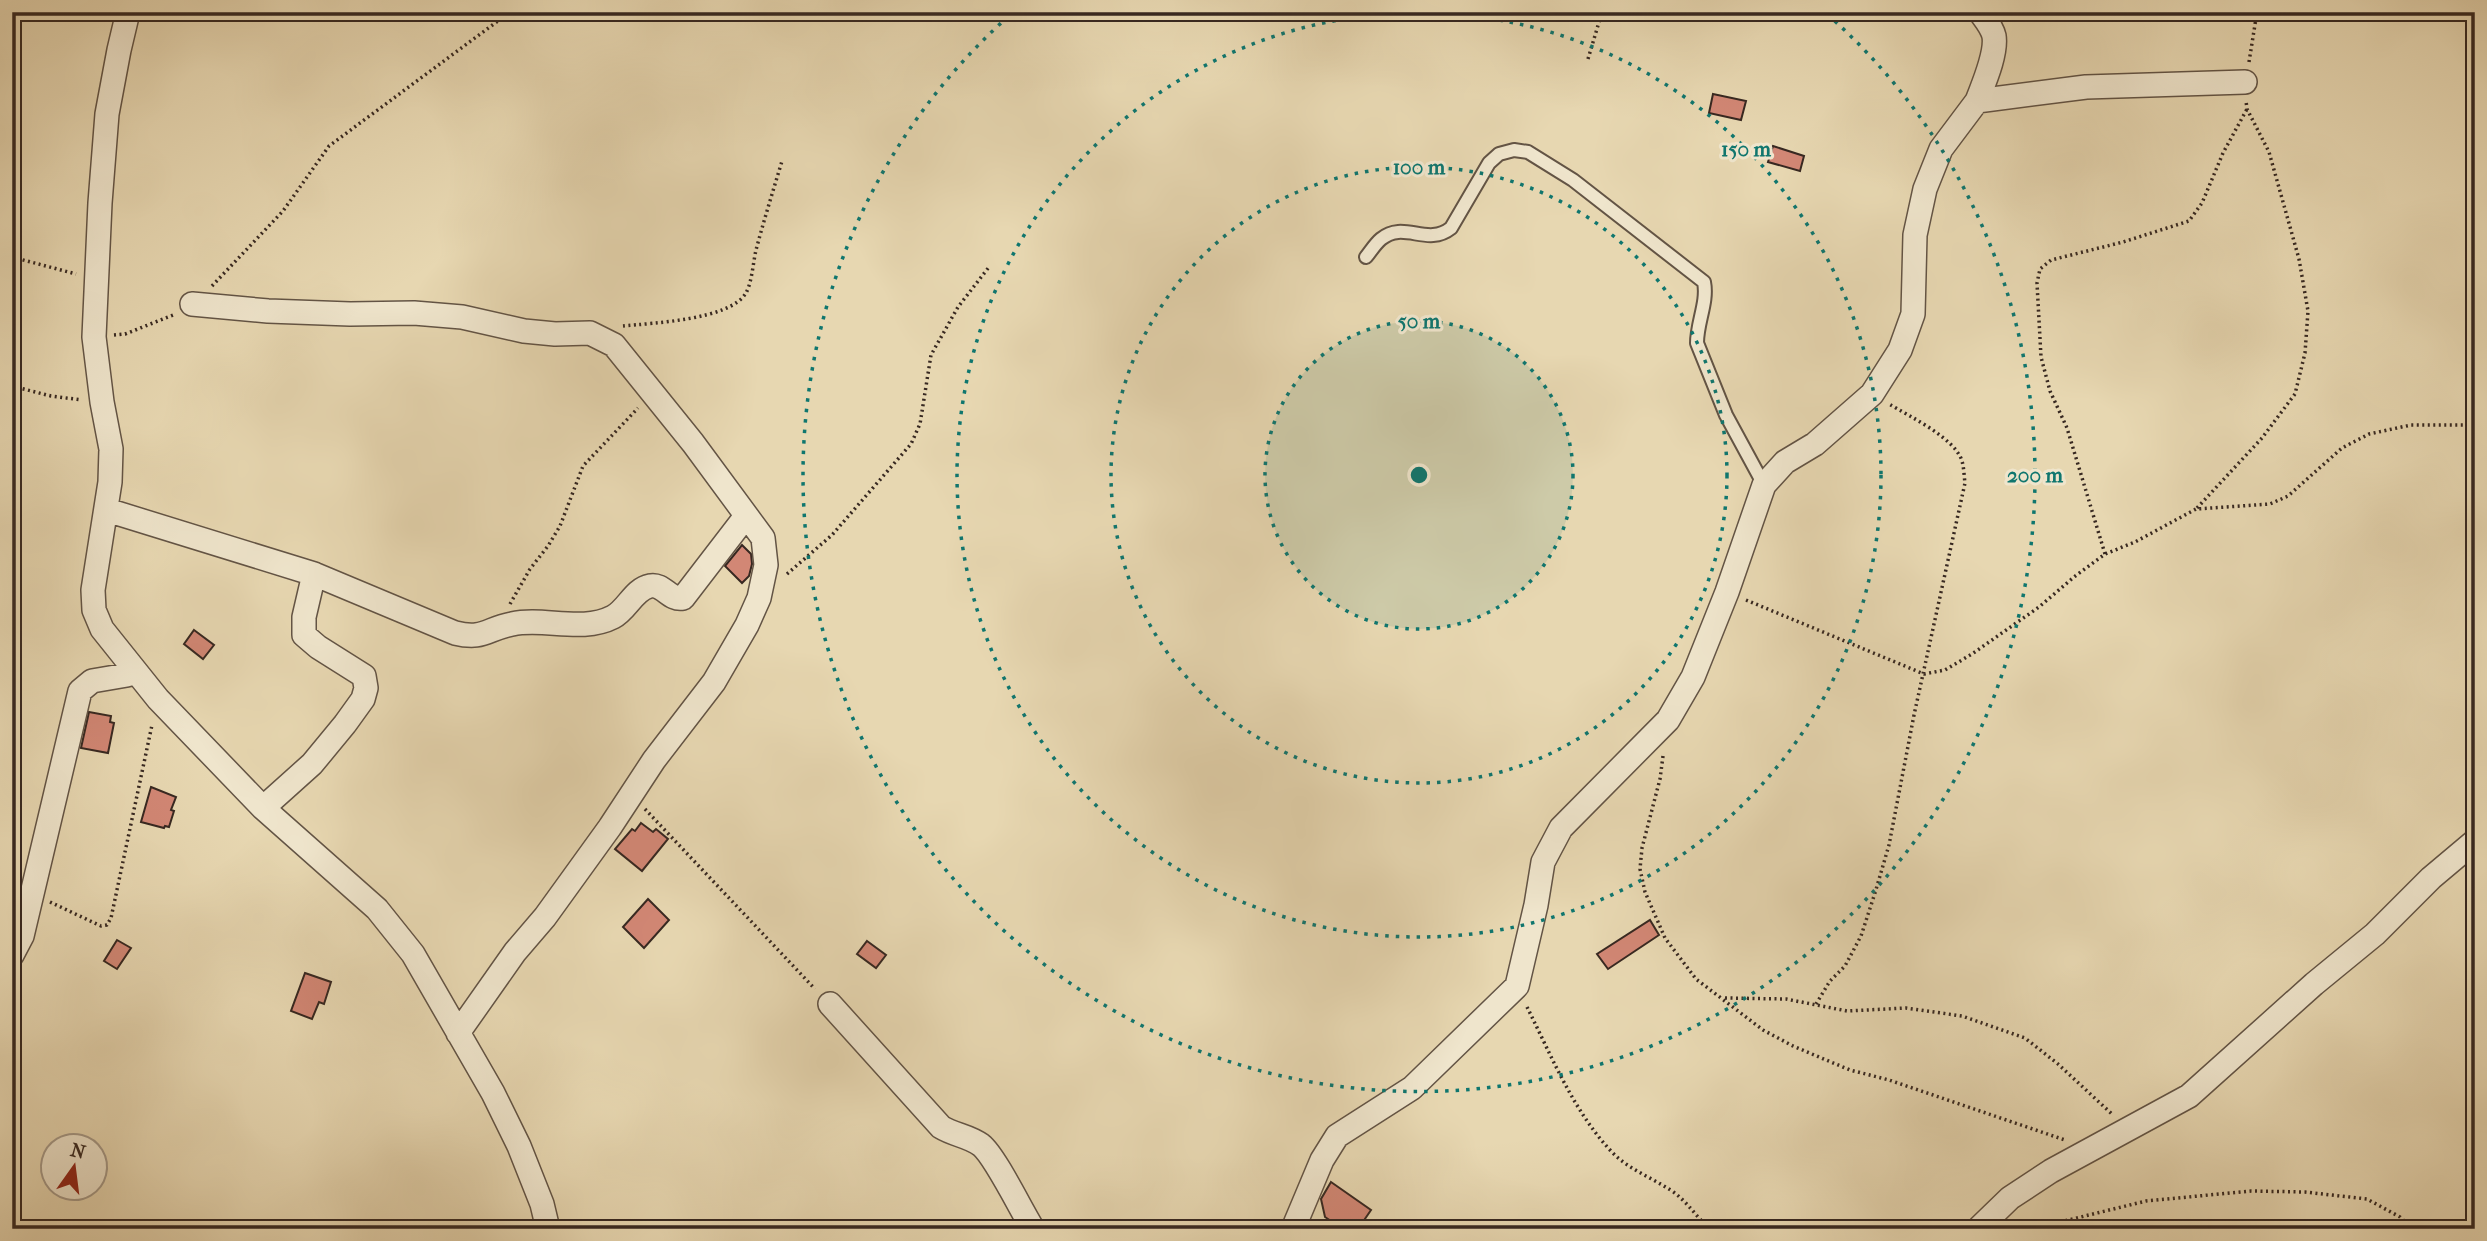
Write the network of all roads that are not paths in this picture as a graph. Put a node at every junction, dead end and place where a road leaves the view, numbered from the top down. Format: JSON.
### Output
{"nodes":[{"id":1,"x":128,"y":12,"type":"edge"},
{"id":2,"x":1980,"y":12,"type":"edge"},
{"id":3,"x":2245,"y":82,"type":"road end"},
{"id":4,"x":1977,"y":101,"type":"junction"},
{"id":5,"x":1366,"y":257,"type":"dead end"},
{"id":6,"x":192,"y":304,"type":"road end"},
{"id":7,"x":1764,"y":485,"type":"junction"},
{"id":8,"x":107,"y":510,"type":"junction"},
{"id":9,"x":746,"y":516,"type":"junction"},
{"id":10,"x":314,"y":574,"type":"junction"},
{"id":11,"x":129,"y":664,"type":"junction"},
{"id":12,"x":263,"y":808,"type":"junction"},
{"id":13,"x":2475,"y":841,"type":"edge"},
{"id":14,"x":12,"y":955,"type":"edge"},
{"id":15,"x":830,"y":1004,"type":"road end"},
{"id":16,"x":458,"y":1033,"type":"junction"},
{"id":17,"x":1979,"y":1228,"type":"edge"},
{"id":18,"x":548,"y":1229,"type":"edge"},
{"id":19,"x":1033,"y":1229,"type":"edge"},
{"id":20,"x":1293,"y":1229,"type":"edge"}],
"edges":[{"from":1,"to":8,"type":"street"},
{"from":2,"to":4,"type":"street"},
{"from":3,"to":4,"type":"street"},
{"from":4,"to":7,"type":"street"},
{"from":5,"to":7,"type":"lane"},
{"from":6,"to":9,"type":"street"},
{"from":7,"to":20,"type":"street"},
{"from":8,"to":10,"type":"street"},
{"from":8,"to":11,"type":"street"},
{"from":9,"to":10,"type":"street"},
{"from":9,"to":16,"type":"street"},
{"from":10,"to":12,"type":"street"},
{"from":11,"to":12,"type":"street"},
{"from":11,"to":14,"type":"street"},
{"from":12,"to":16,"type":"street"},
{"from":13,"to":17,"type":"street"},
{"from":15,"to":19,"type":"street"},
{"from":16,"to":18,"type":"street"}]}
